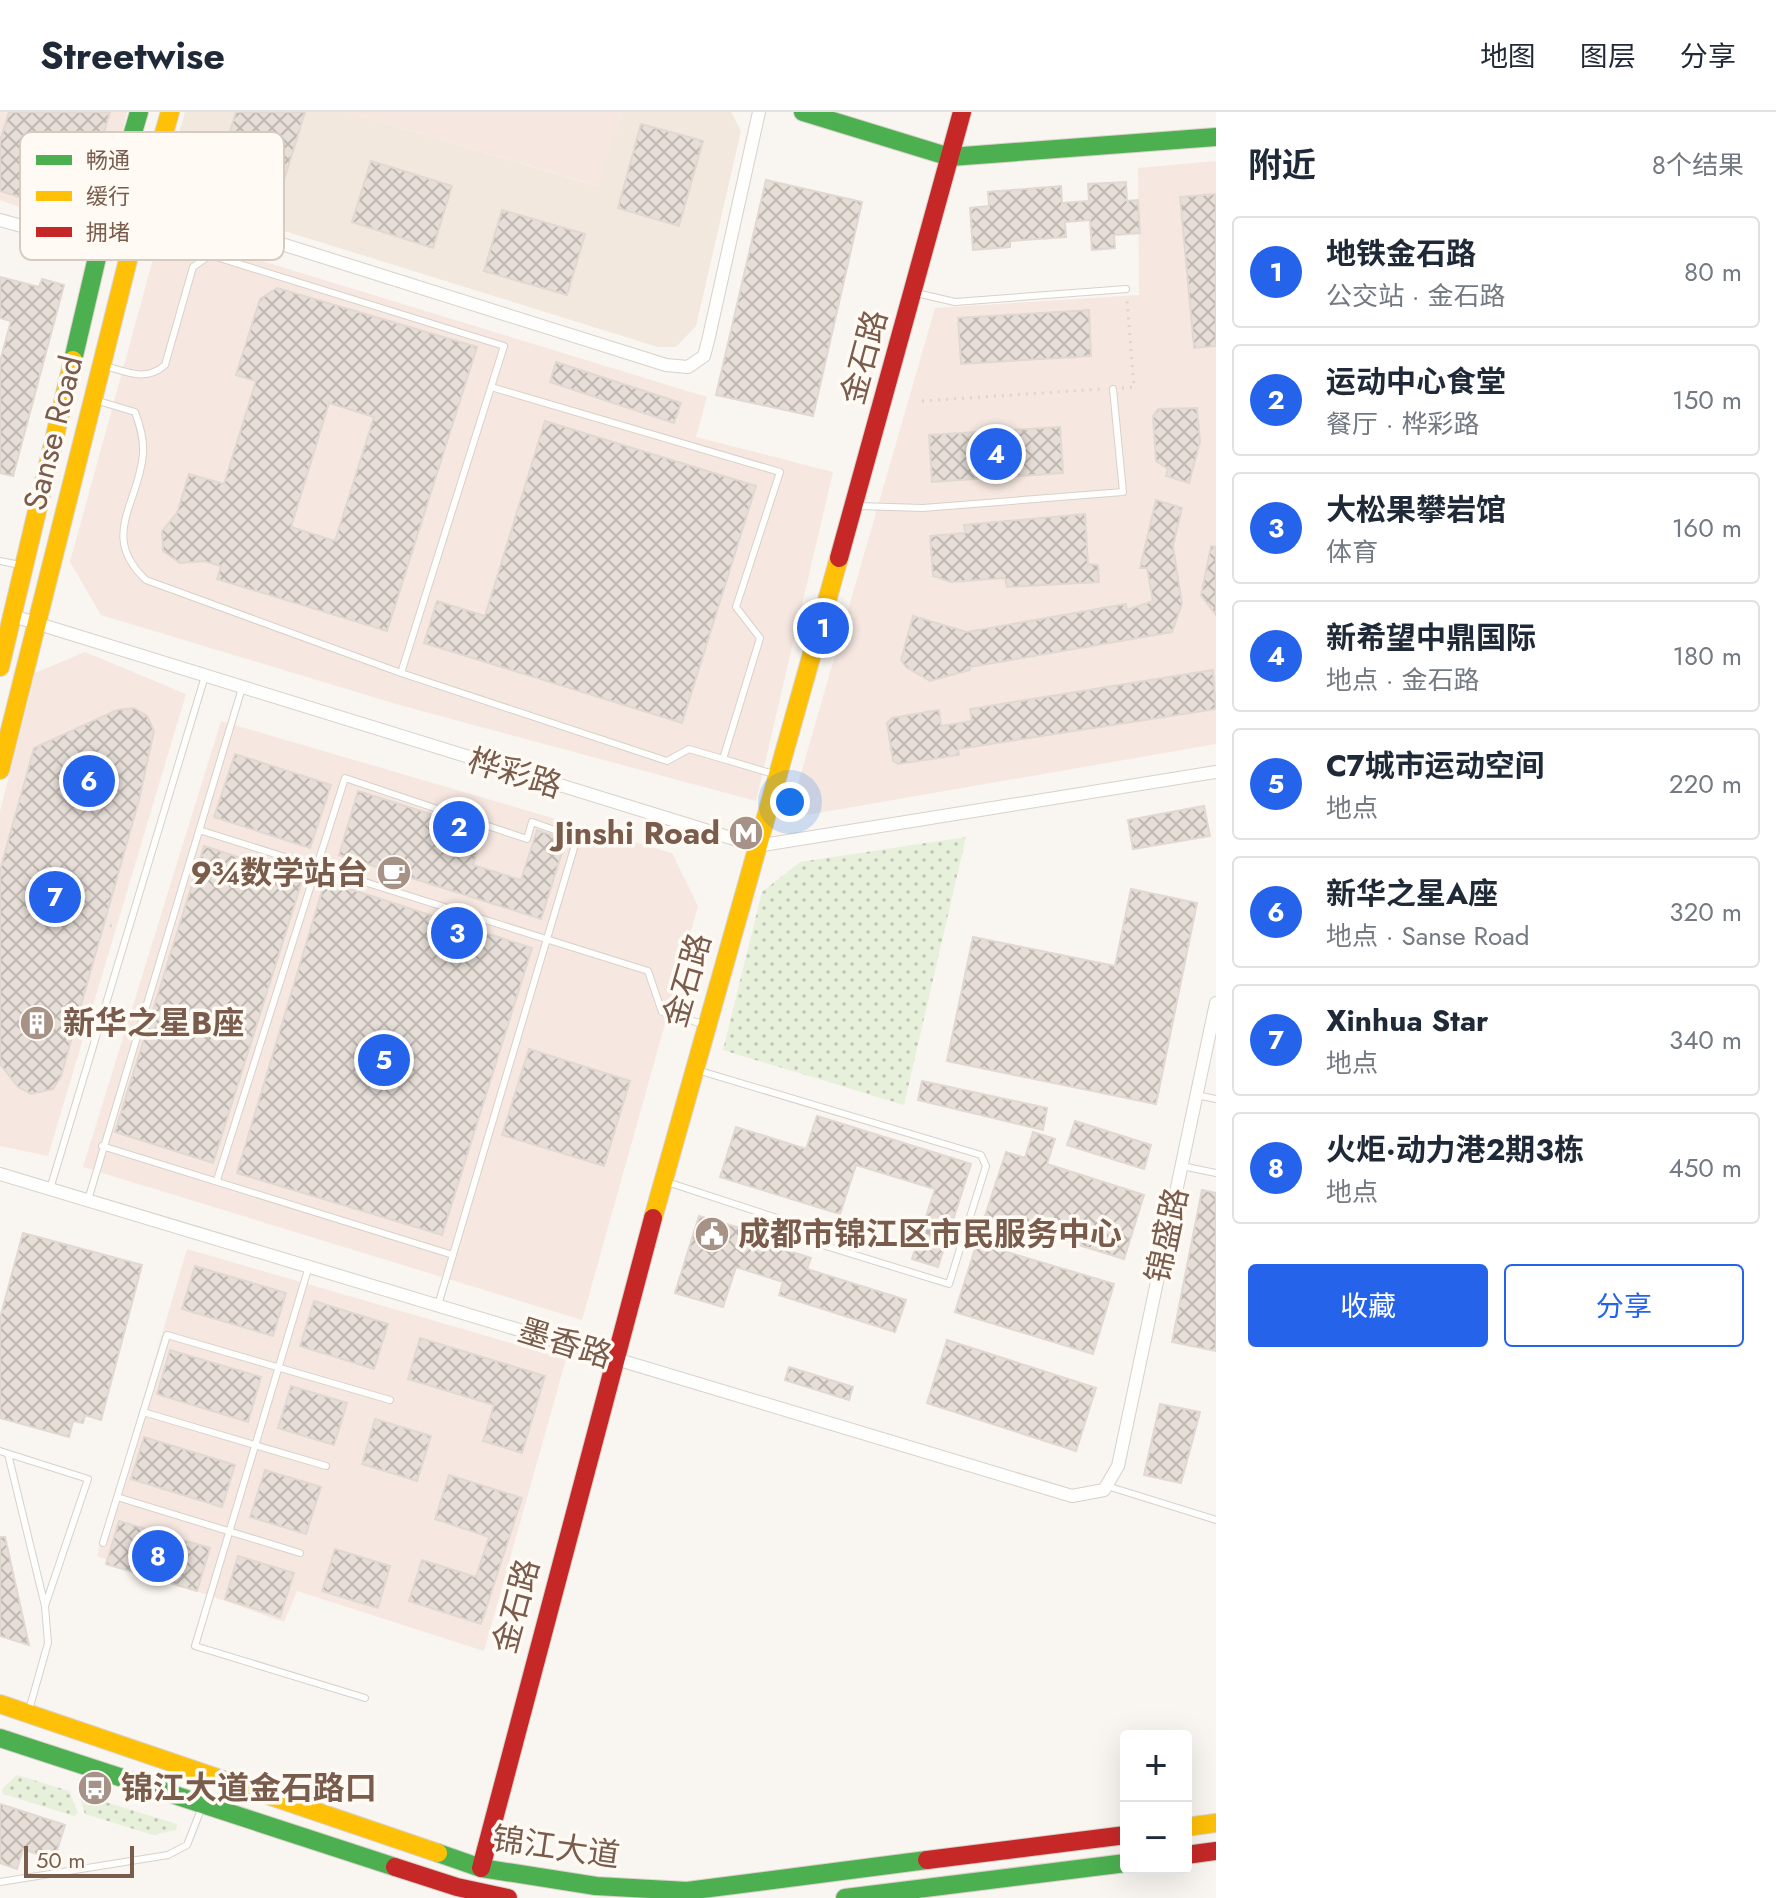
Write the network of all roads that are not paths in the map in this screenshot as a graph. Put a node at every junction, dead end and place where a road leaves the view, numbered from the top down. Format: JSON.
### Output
{"nodes":[{"id":1,"x":139,"y":112,"type":"edge"},
{"id":2,"x":170,"y":112,"type":"edge"},
{"id":3,"x":759,"y":112,"type":"edge"},
{"id":4,"x":803,"y":112,"type":"edge"},
{"id":5,"x":962,"y":112,"type":"edge"},
{"id":6,"x":133,"y":132,"type":"edge"},
{"id":7,"x":164,"y":132,"type":"edge"},
{"id":8,"x":1216,"y":137,"type":"edge"},
{"id":9,"x":950,"y":157,"type":"junction"},
{"id":10,"x":0,"y":220,"type":"edge"},
{"id":11,"x":20,"y":226,"type":"edge"},
{"id":12,"x":284,"y":245,"type":"edge"},
{"id":13,"x":96,"y":260,"type":"edge"},
{"id":14,"x":128,"y":260,"type":"edge"},
{"id":15,"x":203,"y":260,"type":"edge"},
{"id":16,"x":226,"y":260,"type":"edge"},
{"id":17,"x":1126,"y":289,"type":"road end"},
{"id":18,"x":913,"y":293,"type":"junction"},
{"id":19,"x":101,"y":365,"type":"junction"},
{"id":20,"x":491,"y":387,"type":"junction"},
{"id":21,"x":1113,"y":389,"type":"road end"},
{"id":22,"x":92,"y":400,"type":"junction"},
{"id":23,"x":854,"y":506,"type":"junction"},
{"id":24,"x":0,"y":561,"type":"edge"},
{"id":25,"x":24,"y":566,"type":"junction"},
{"id":26,"x":13,"y":616,"type":"junction"},
{"id":27,"x":36,"y":624,"type":"junction"},
{"id":28,"x":1,"y":657,"type":"edge"},
{"id":29,"x":401,"y":673,"type":"junction"},
{"id":30,"x":205,"y":676,"type":"junction"},
{"id":31,"x":242,"y":688,"type":"junction"},
{"id":32,"x":723,"y":759,"type":"junction"},
{"id":33,"x":0,"y":770,"type":"edge"},
{"id":34,"x":1216,"y":772,"type":"edge"},
{"id":35,"x":777,"y":775,"type":"junction"},
{"id":36,"x":199,"y":830,"type":"junction"},
{"id":37,"x":757,"y":846,"type":"junction"},
{"id":38,"x":314,"y":868,"type":"junction"},
{"id":39,"x":545,"y":939,"type":"junction"},
{"id":40,"x":1216,"y":1003,"type":"edge"},
{"id":41,"x":706,"y":1024,"type":"junction"},
{"id":42,"x":693,"y":1069,"type":"junction"},
{"id":43,"x":1197,"y":1095,"type":"junction"},
{"id":44,"x":1216,"y":1099,"type":"edge"},
{"id":45,"x":102,"y":1146,"type":"junction"},
{"id":46,"x":1182,"y":1166,"type":"junction"},
{"id":47,"x":1216,"y":1173,"type":"edge"},
{"id":48,"x":0,"y":1174,"type":"edge"},
{"id":49,"x":217,"y":1180,"type":"junction"},
{"id":50,"x":662,"y":1181,"type":"junction"},
{"id":51,"x":50,"y":1189,"type":"junction"},
{"id":52,"x":88,"y":1200,"type":"junction"},
{"id":53,"x":453,"y":1255,"type":"junction"},
{"id":54,"x":309,"y":1266,"type":"junction"},
{"id":55,"x":438,"y":1305,"type":"junction"},
{"id":56,"x":612,"y":1357,"type":"junction"},
{"id":57,"x":279,"y":1367,"type":"junction"},
{"id":58,"x":390,"y":1400,"type":"dead end"},
{"id":59,"x":143,"y":1412,"type":"junction"},
{"id":60,"x":255,"y":1444,"type":"junction"},
{"id":61,"x":0,"y":1451,"type":"edge"},
{"id":62,"x":8,"y":1454,"type":"junction"},
{"id":63,"x":326,"y":1466,"type":"dead end"},
{"id":64,"x":1107,"y":1486,"type":"junction"},
{"id":65,"x":117,"y":1497,"type":"junction"},
{"id":66,"x":1216,"y":1520,"type":"edge"},
{"id":67,"x":229,"y":1531,"type":"junction"},
{"id":68,"x":103,"y":1543,"type":"dead end"},
{"id":69,"x":300,"y":1553,"type":"dead end"},
{"id":70,"x":45,"y":1606,"type":"junction"},
{"id":71,"x":365,"y":1698,"type":"dead end"},
{"id":72,"x":0,"y":1704,"type":"edge"},
{"id":73,"x":28,"y":1714,"type":"junction"},
{"id":74,"x":0,"y":1738,"type":"edge"},
{"id":75,"x":203,"y":1805,"type":"junction"},
{"id":76,"x":1216,"y":1823,"type":"edge"},
{"id":77,"x":1192,"y":1826,"type":"edge"},
{"id":78,"x":1120,"y":1836,"type":"edge"},
{"id":79,"x":1216,"y":1851,"type":"edge"},
{"id":80,"x":1192,"y":1854,"type":"edge"},
{"id":81,"x":1120,"y":1864,"type":"edge"},
{"id":82,"x":481,"y":1868,"type":"junction"},
{"id":83,"x":0,"y":1882,"type":"edge"},
{"id":84,"x":456,"y":1892,"type":"edge"},
{"id":85,"x":952,"y":1892,"type":"edge"},
{"id":86,"x":496,"y":1897,"type":"edge"},
{"id":87,"x":845,"y":1898,"type":"edge"}],
"edges":[{"from":1,"to":6,"type":"street","name":"Sanse Road"},
{"from":2,"to":7,"type":"street","name":"Sanse Road"},
{"from":3,"to":12,"type":"street"},
{"from":4,"to":9,"type":"street"},
{"from":5,"to":9,"type":"street","name":"金石路"},
{"from":8,"to":9,"type":"street"},
{"from":9,"to":18,"type":"street","name":"金石路"},
{"from":10,"to":11,"type":"street"},
{"from":13,"to":25,"type":"street","name":"Sanse Road"},
{"from":14,"to":19,"type":"street","name":"Sanse Road"},
{"from":15,"to":19,"type":"lane"},
{"from":16,"to":20,"type":"lane"},
{"from":17,"to":18,"type":"lane"},
{"from":18,"to":23,"type":"street","name":"金石路"},
{"from":19,"to":22,"type":"street","name":"Sanse Road"},
{"from":20,"to":29,"type":"lane"},
{"from":20,"to":32,"type":"lane"},
{"from":21,"to":23,"type":"lane"},
{"from":22,"to":27,"type":"street","name":"Sanse Road"},
{"from":22,"to":29,"type":"lane"},
{"from":23,"to":35,"type":"street","name":"金石路"},
{"from":24,"to":25,"type":"lane"},
{"from":25,"to":26,"type":"street","name":"Sanse Road"},
{"from":26,"to":27,"type":"street","name":"桦彩路"},
{"from":26,"to":28,"type":"street","name":"Sanse Road"},
{"from":27,"to":30,"type":"street","name":"桦彩路"},
{"from":27,"to":33,"type":"street","name":"Sanse Road"},
{"from":29,"to":32,"type":"lane"},
{"from":30,"to":31,"type":"street","name":"桦彩路"},
{"from":30,"to":51,"type":"lane"},
{"from":31,"to":36,"type":"lane"},
{"from":31,"to":37,"type":"street","name":"桦彩路"},
{"from":32,"to":35,"type":"lane"},
{"from":34,"to":37,"type":"street","name":"桦彩路"},
{"from":35,"to":37,"type":"street","name":"金石路"},
{"from":36,"to":38,"type":"lane"},
{"from":36,"to":45,"type":"lane"},
{"from":37,"to":41,"type":"street","name":"金石路"},
{"from":38,"to":39,"type":"lane"},
{"from":38,"to":39,"type":"lane"},
{"from":38,"to":49,"type":"lane"},
{"from":39,"to":41,"type":"lane"},
{"from":39,"to":53,"type":"lane"},
{"from":40,"to":43,"type":"street","name":"锦盛路"},
{"from":41,"to":42,"type":"street","name":"金石路"},
{"from":42,"to":50,"type":"street","name":"金石路"},
{"from":42,"to":50,"type":"lane"},
{"from":43,"to":44,"type":"lane"},
{"from":43,"to":46,"type":"street","name":"锦盛路"},
{"from":45,"to":49,"type":"lane"},
{"from":45,"to":52,"type":"lane"},
{"from":46,"to":47,"type":"lane"},
{"from":46,"to":64,"type":"street","name":"锦盛路"},
{"from":48,"to":51,"type":"street","name":"墨香路"},
{"from":49,"to":53,"type":"lane"},
{"from":50,"to":56,"type":"street","name":"金石路"},
{"from":51,"to":52,"type":"street","name":"墨香路"},
{"from":52,"to":54,"type":"street","name":"墨香路"},
{"from":53,"to":55,"type":"lane"},
{"from":54,"to":55,"type":"street","name":"墨香路"},
{"from":54,"to":57,"type":"lane"},
{"from":55,"to":56,"type":"street","name":"墨香路"},
{"from":56,"to":64,"type":"street","name":"墨香路"},
{"from":56,"to":82,"type":"street","name":"金石路"},
{"from":57,"to":58,"type":"lane"},
{"from":57,"to":59,"type":"lane"},
{"from":57,"to":60,"type":"lane"},
{"from":59,"to":60,"type":"lane"},
{"from":59,"to":65,"type":"lane"},
{"from":60,"to":63,"type":"lane"},
{"from":60,"to":67,"type":"lane"},
{"from":61,"to":62,"type":"lane"},
{"from":62,"to":70,"type":"lane"},
{"from":62,"to":70,"type":"lane"},
{"from":64,"to":66,"type":"lane"},
{"from":65,"to":67,"type":"lane"},
{"from":65,"to":68,"type":"lane"},
{"from":67,"to":69,"type":"lane"},
{"from":67,"to":71,"type":"lane"},
{"from":70,"to":73,"type":"lane"},
{"from":72,"to":73,"type":"street","name":"锦江大道"},
{"from":73,"to":82,"type":"street","name":"锦江大道"},
{"from":74,"to":75,"type":"street","name":"锦江大道"},
{"from":75,"to":83,"type":"lane"},
{"from":75,"to":84,"type":"street","name":"锦江大道"},
{"from":76,"to":77,"type":"street"},
{"from":78,"to":82,"type":"street","name":"锦江大道"},
{"from":79,"to":80,"type":"street"},
{"from":81,"to":85,"type":"street"},
{"from":82,"to":84,"type":"street"},
{"from":82,"to":86,"type":"street"},
{"from":84,"to":86,"type":"street","name":"锦江大道"},
{"from":85,"to":87,"type":"street"}]}
